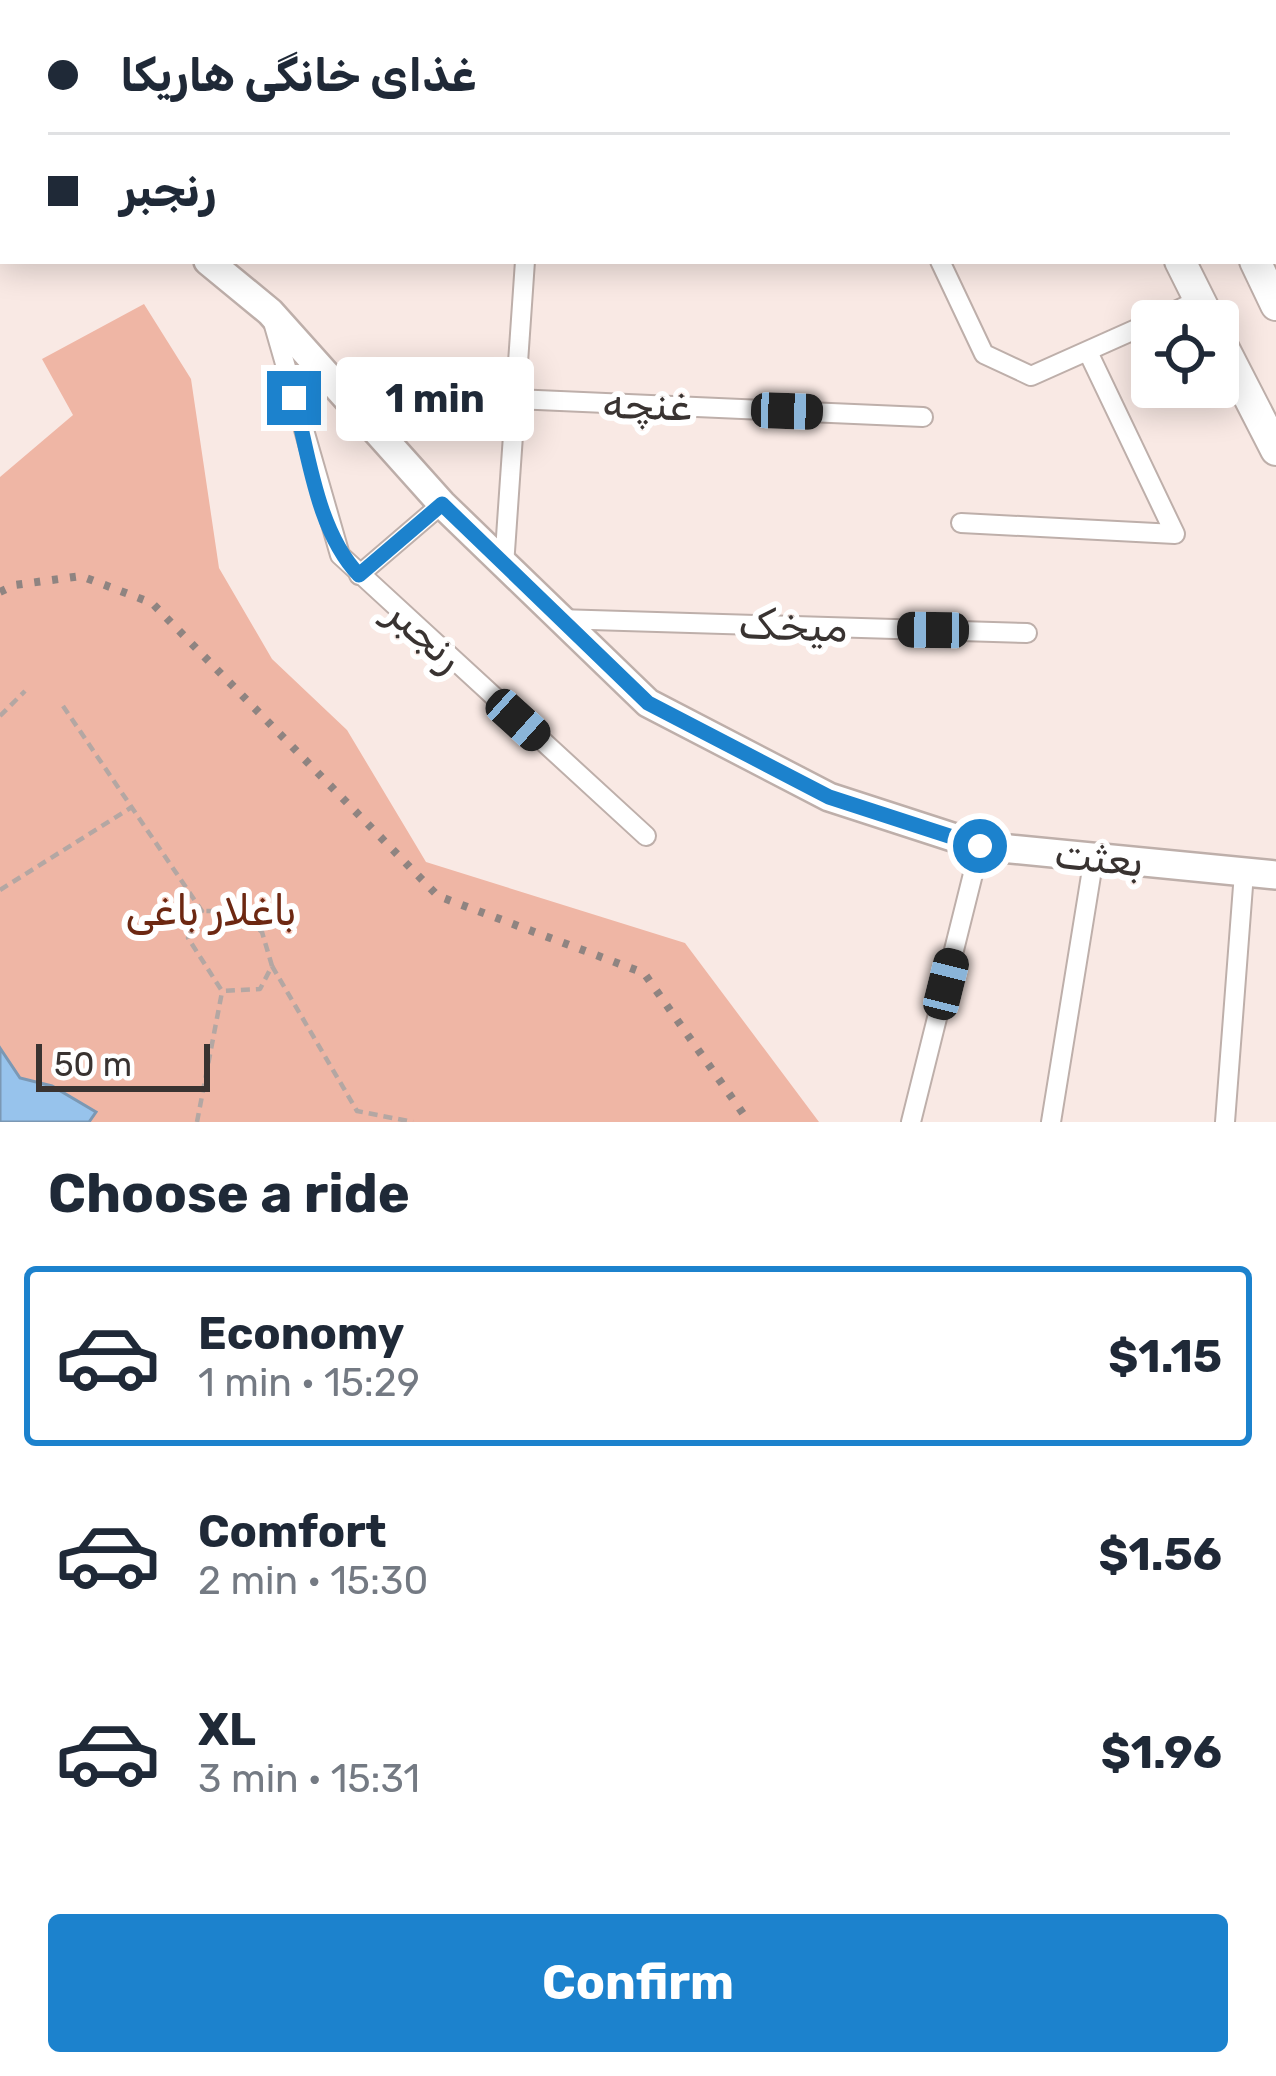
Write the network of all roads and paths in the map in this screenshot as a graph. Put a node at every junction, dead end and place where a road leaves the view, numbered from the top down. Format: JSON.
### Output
{"nodes":[{"id":1,"x":212,"y":264,"type":"edge"},
{"id":2,"x":525,"y":264,"type":"edge"},
{"id":3,"x":941,"y":264,"type":"edge"},
{"id":4,"x":1181,"y":264,"type":"edge"},
{"id":5,"x":1256,"y":264,"type":"edge"},
{"id":6,"x":1199,"y":300,"type":"edge"},
{"id":7,"x":1276,"y":305,"type":"edge"},
{"id":8,"x":270,"y":311,"type":"junction"},
{"id":9,"x":1131,"y":332,"type":"edge"},
{"id":10,"x":1088,"y":352,"type":"junction"},
{"id":11,"x":1239,"y":378,"type":"edge"},
{"id":12,"x":515,"y":399,"type":"junction"},
{"id":13,"x":922,"y":417,"type":"dead end"},
{"id":14,"x":1276,"y":450,"type":"edge"},
{"id":15,"x":442,"y":504,"type":"junction"},
{"id":16,"x":961,"y":523,"type":"dead end"},
{"id":17,"x":504,"y":566,"type":"junction"},
{"id":18,"x":359,"y":575,"type":"junction"},
{"id":19,"x":558,"y":619,"type":"junction"},
{"id":20,"x":1027,"y":633,"type":"dead end"},
{"id":21,"x":25,"y":691,"type":"dead end"},
{"id":22,"x":64,"y":706,"type":"dead end"},
{"id":23,"x":0,"y":716,"type":"edge"},
{"id":24,"x":132,"y":807,"type":"junction"},
{"id":25,"x":646,"y":836,"type":"dead end"},
{"id":26,"x":980,"y":846,"type":"junction"},
{"id":27,"x":1094,"y":857,"type":"junction"},
{"id":28,"x":1244,"y":873,"type":"junction"},
{"id":29,"x":1276,"y":875,"type":"edge"},
{"id":30,"x":0,"y":890,"type":"edge"},
{"id":31,"x":202,"y":910,"type":"junction"},
{"id":32,"x":272,"y":966,"type":"junction"},
{"id":33,"x":222,"y":991,"type":"junction"},
{"id":34,"x":197,"y":1122,"type":"edge"},
{"id":35,"x":413,"y":1122,"type":"edge"},
{"id":36,"x":911,"y":1122,"type":"edge"},
{"id":37,"x":1051,"y":1122,"type":"edge"},
{"id":38,"x":1226,"y":1122,"type":"edge"}],
"edges":[{"from":1,"to":8,"type":"main road","name":"بعثت"},
{"from":2,"to":12,"type":"street"},
{"from":3,"to":10,"type":"street"},
{"from":4,"to":6,"type":"highway"},
{"from":5,"to":7,"type":"highway"},
{"from":8,"to":15,"type":"main road","name":"بعثت"},
{"from":8,"to":18,"type":"street","name":"رنجبر"},
{"from":9,"to":10,"type":"street"},
{"from":10,"to":16,"type":"street"},
{"from":11,"to":14,"type":"highway"},
{"from":12,"to":13,"type":"street","name":"غنچه"},
{"from":12,"to":17,"type":"street"},
{"from":15,"to":17,"type":"main road","name":"بعثت"},
{"from":15,"to":18,"type":"street"},
{"from":17,"to":19,"type":"main road","name":"بعثت"},
{"from":18,"to":25,"type":"street","name":"رنجبر"},
{"from":19,"to":20,"type":"street","name":"میخک"},
{"from":19,"to":26,"type":"main road","name":"بعثت"},
{"from":21,"to":23,"type":"path"},
{"from":22,"to":24,"type":"path"},
{"from":24,"to":30,"type":"path"},
{"from":24,"to":31,"type":"path"},
{"from":26,"to":27,"type":"main road","name":"بعثت"},
{"from":26,"to":36,"type":"street"},
{"from":27,"to":28,"type":"main road","name":"بعثت"},
{"from":27,"to":37,"type":"street"},
{"from":28,"to":29,"type":"main road","name":"بعثت"},
{"from":28,"to":38,"type":"street"},
{"from":31,"to":32,"type":"path"},
{"from":31,"to":33,"type":"path"},
{"from":32,"to":33,"type":"path"},
{"from":32,"to":35,"type":"path"},
{"from":33,"to":34,"type":"path"}]}
